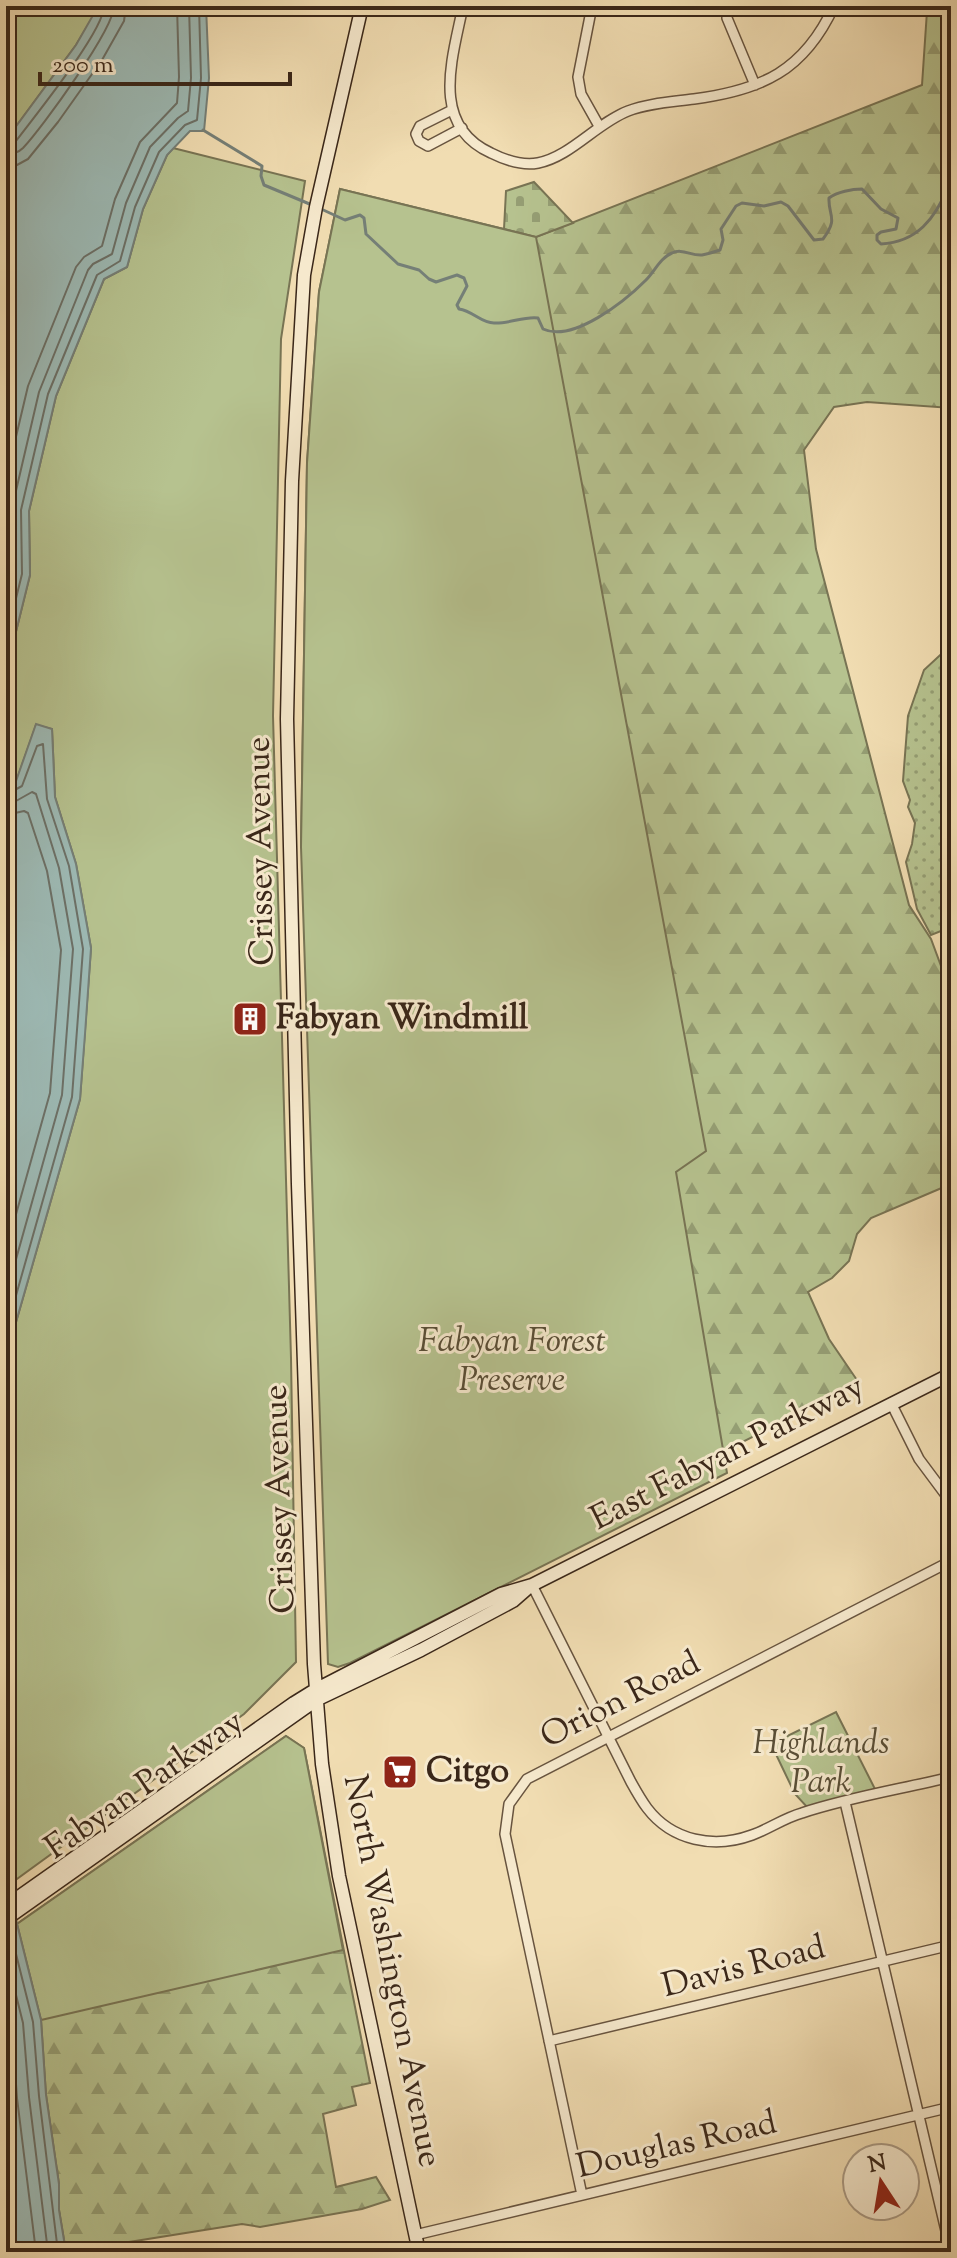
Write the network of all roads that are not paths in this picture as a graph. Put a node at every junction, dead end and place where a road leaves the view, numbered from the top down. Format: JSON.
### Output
{"nodes":[{"id":1,"x":362,"y":6,"type":"edge"},
{"id":2,"x":463,"y":6,"type":"edge"},
{"id":3,"x":592,"y":6,"type":"edge"},
{"id":4,"x":834,"y":6,"type":"edge"},
{"id":5,"x":727,"y":18,"type":"dead end"},
{"id":6,"x":755,"y":85,"type":"junction"},
{"id":7,"x":452,"y":110,"type":"junction"},
{"id":8,"x":599,"y":126,"type":"junction"},
{"id":9,"x":462,"y":128,"type":"junction"},
{"id":10,"x":951,"y":1374,"type":"edge"},
{"id":11,"x":891,"y":1403,"type":"junction"},
{"id":12,"x":951,"y":1502,"type":"edge"},
{"id":13,"x":951,"y":1561,"type":"edge"},
{"id":14,"x":532,"y":1585,"type":"junction"},
{"id":15,"x":316,"y":1695,"type":"junction"},
{"id":16,"x":608,"y":1737,"type":"junction"},
{"id":17,"x":196,"y":1777,"type":"junction"},
{"id":18,"x":951,"y":1777,"type":"edge"},
{"id":19,"x":845,"y":1802,"type":"junction"},
{"id":20,"x":6,"y":1906,"type":"edge"},
{"id":21,"x":6,"y":1919,"type":"edge"},
{"id":22,"x":951,"y":1945,"type":"edge"},
{"id":23,"x":882,"y":1961,"type":"junction"},
{"id":24,"x":549,"y":2041,"type":"junction"},
{"id":25,"x":951,"y":2107,"type":"edge"},
{"id":26,"x":919,"y":2115,"type":"junction"},
{"id":27,"x":582,"y":2195,"type":"junction"},
{"id":28,"x":415,"y":2235,"type":"junction"},
{"id":29,"x":419,"y":2252,"type":"edge"},
{"id":30,"x":951,"y":2252,"type":"edge"}],
"edges":[{"from":1,"to":15,"type":"main road","name":"Crissey Avenue"},
{"from":2,"to":7,"type":"street"},
{"from":3,"to":8,"type":"street"},
{"from":4,"to":6,"type":"street"},
{"from":5,"to":6,"type":"street"},
{"from":6,"to":8,"type":"street"},
{"from":7,"to":9,"type":"street"},
{"from":7,"to":9,"type":"street"},
{"from":8,"to":9,"type":"street"},
{"from":10,"to":11,"type":"main road","name":"East Fabyan Parkway"},
{"from":11,"to":12,"type":"street"},
{"from":11,"to":14,"type":"main road","name":"East Fabyan Parkway"},
{"from":13,"to":16,"type":"street","name":"Orion Road"},
{"from":14,"to":15,"type":"main road","name":"East Fabyan Parkway"},
{"from":14,"to":16,"type":"street"},
{"from":15,"to":17,"type":"main road","name":"Fabyan Parkway"},
{"from":15,"to":28,"type":"main road","name":"North Washington Avenue"},
{"from":16,"to":19,"type":"street"},
{"from":16,"to":24,"type":"street","name":"Orion Road"},
{"from":17,"to":20,"type":"main road","name":"Fabyan Parkway"},
{"from":17,"to":21,"type":"main road","name":"Fabyan Parkway"},
{"from":18,"to":19,"type":"street"},
{"from":19,"to":23,"type":"street"},
{"from":22,"to":23,"type":"street","name":"Davis Road"},
{"from":23,"to":24,"type":"street","name":"Davis Road"},
{"from":23,"to":26,"type":"street"},
{"from":24,"to":27,"type":"street","name":"Orion Road"},
{"from":25,"to":26,"type":"street","name":"Douglas Road"},
{"from":26,"to":27,"type":"street","name":"Douglas Road"},
{"from":26,"to":30,"type":"street"},
{"from":27,"to":28,"type":"street","name":"Douglas Road"},
{"from":28,"to":29,"type":"main road","name":"North Washington Avenue"}]}
